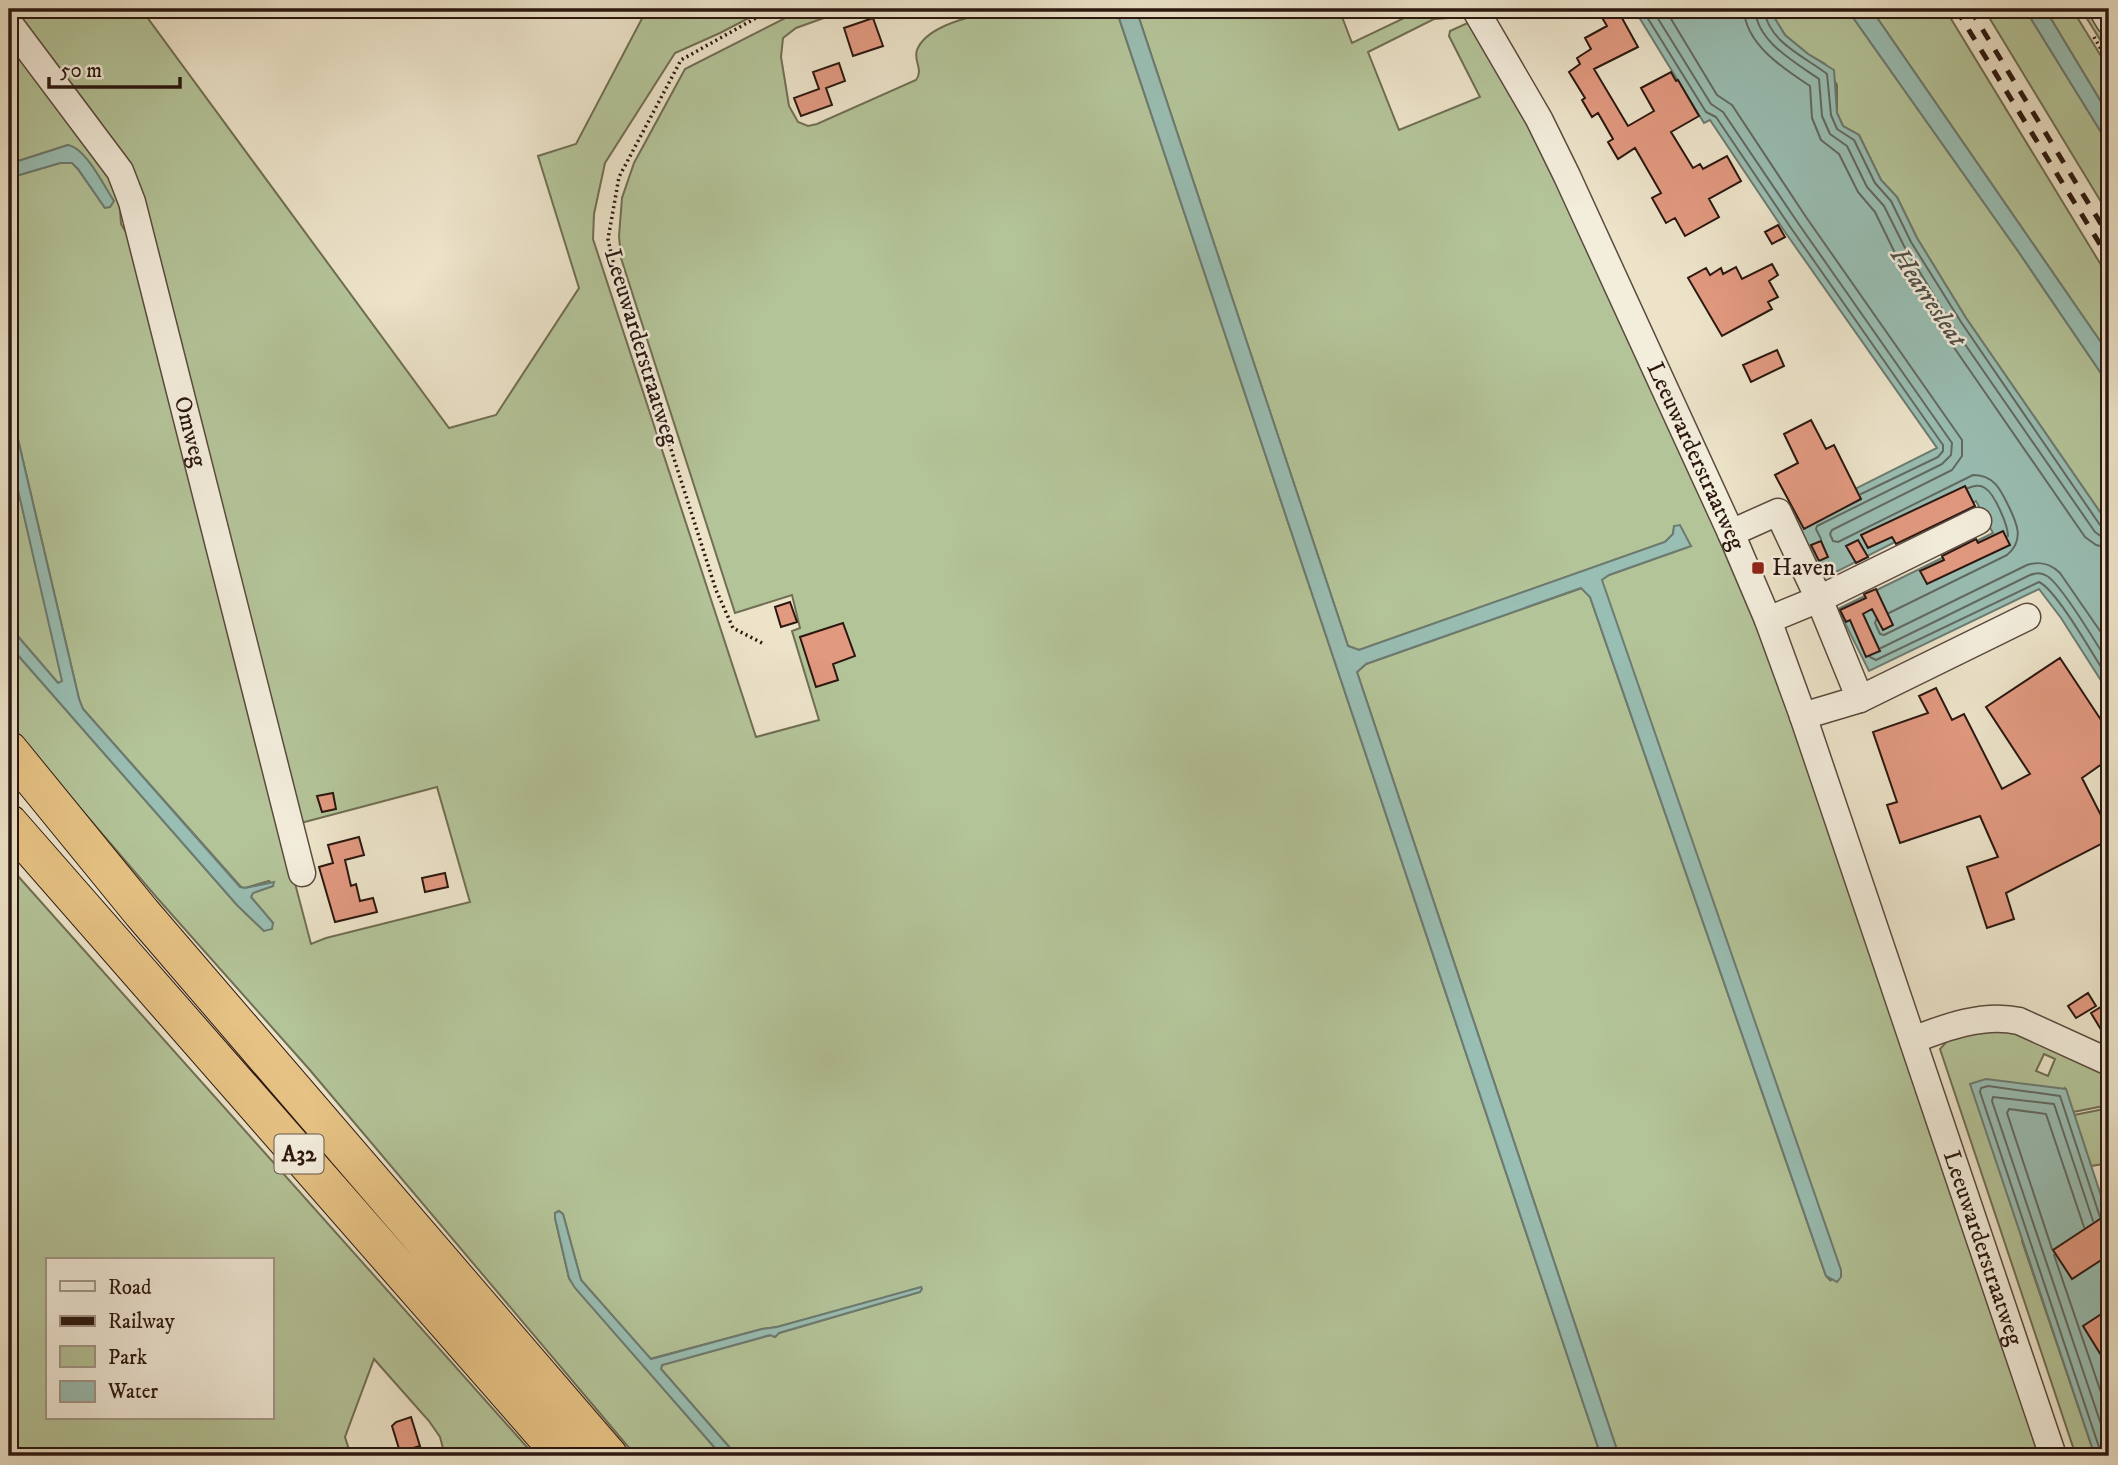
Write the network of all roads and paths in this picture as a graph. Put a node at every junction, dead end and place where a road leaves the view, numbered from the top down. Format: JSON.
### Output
{"nodes":[{"id":1,"x":772,"y":9,"type":"edge"},
{"id":2,"x":1475,"y":9,"type":"edge"},
{"id":3,"x":2102,"y":9,"type":"edge"},
{"id":4,"x":2109,"y":21,"type":"edge"},
{"id":5,"x":9,"y":23,"type":"edge"},
{"id":6,"x":1978,"y":521,"type":"dead end"},
{"id":7,"x":1731,"y":533,"type":"junction"},
{"id":8,"x":1819,"y":598,"type":"junction"},
{"id":9,"x":2027,"y":617,"type":"dead end"},
{"id":10,"x":1768,"y":620,"type":"junction"},
{"id":11,"x":762,"y":643,"type":"dead end"},
{"id":12,"x":1860,"y":699,"type":"junction"},
{"id":13,"x":1803,"y":716,"type":"junction"},
{"id":14,"x":9,"y":750,"type":"edge"},
{"id":15,"x":9,"y":766,"type":"edge"},
{"id":16,"x":17,"y":834,"type":"edge"},
{"id":17,"x":302,"y":873,"type":"dead end"},
{"id":18,"x":142,"y":913,"type":"junction"},
{"id":19,"x":1913,"y":1040,"type":"junction"},
{"id":20,"x":2109,"y":1062,"type":"edge"},
{"id":21,"x":564,"y":1456,"type":"edge"},
{"id":22,"x":608,"y":1456,"type":"edge"},
{"id":23,"x":2053,"y":1456,"type":"edge"}],
"edges":[{"from":1,"to":11,"type":"path","name":"Leeuwarderstraatweg"},
{"from":2,"to":7,"type":"street","name":"Leeuwarderstraatweg"},
{"from":3,"to":4,"type":"street"},
{"from":5,"to":17,"type":"street","name":"Omweg"},
{"from":6,"to":8,"type":"street"},
{"from":7,"to":8,"type":"street"},
{"from":7,"to":10,"type":"street","name":"Leeuwarderstraatweg"},
{"from":8,"to":10,"type":"street"},
{"from":8,"to":12,"type":"street"},
{"from":9,"to":12,"type":"street"},
{"from":10,"to":13,"type":"street","name":"Leeuwarderstraatweg"},
{"from":12,"to":13,"type":"street"},
{"from":13,"to":19,"type":"street","name":"Leeuwarderstraatweg"},
{"from":14,"to":18,"type":"highway","number":"A32"},
{"from":15,"to":18,"type":"highway","number":"A32"},
{"from":16,"to":21,"type":"highway","number":"A32"},
{"from":18,"to":22,"type":"highway","number":"A32"},
{"from":19,"to":20,"type":"street"},
{"from":19,"to":23,"type":"street","name":"Leeuwarderstraatweg"}]}
